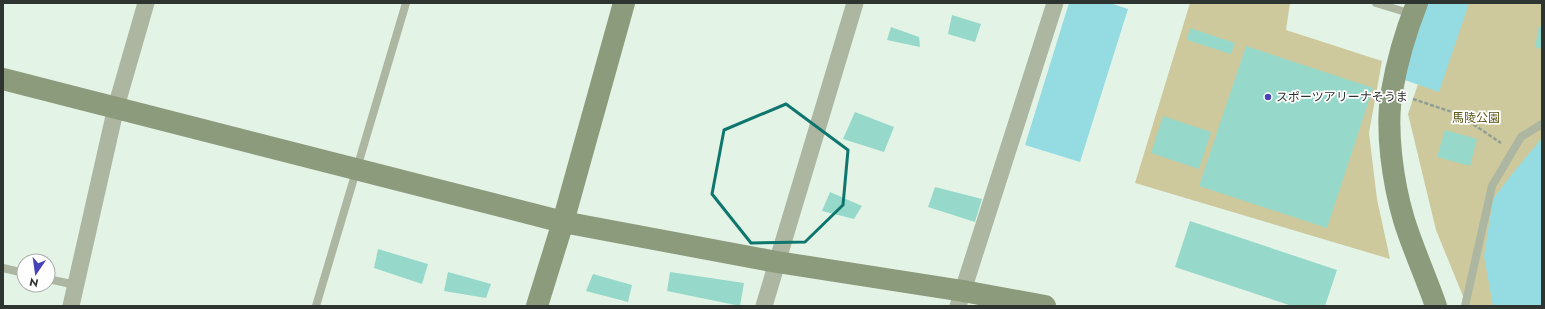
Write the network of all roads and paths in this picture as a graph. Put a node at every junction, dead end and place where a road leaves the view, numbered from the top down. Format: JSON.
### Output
{"nodes":[{"id":1,"x":146,"y":3,"type":"edge"},
{"id":2,"x":406,"y":3,"type":"edge"},
{"id":3,"x":624,"y":3,"type":"edge"},
{"id":4,"x":855,"y":3,"type":"edge"},
{"id":5,"x":1055,"y":3,"type":"edge"},
{"id":6,"x":1376,"y":3,"type":"edge"},
{"id":7,"x":1415,"y":9,"type":"edge"},
{"id":8,"x":3,"y":79,"type":"edge"},
{"id":9,"x":1392,"y":91,"type":"junction"},
{"id":10,"x":116,"y":107,"type":"junction"},
{"id":11,"x":1542,"y":124,"type":"edge"},
{"id":12,"x":1513,"y":151,"type":"junction"},
{"id":13,"x":356,"y":169,"type":"junction"},
{"id":14,"x":563,"y":222,"type":"junction"},
{"id":15,"x":777,"y":262,"type":"junction"},
{"id":16,"x":3,"y":268,"type":"edge"},
{"id":17,"x":16,"y":271,"type":"edge"},
{"id":18,"x":56,"y":281,"type":"edge"},
{"id":19,"x":76,"y":285,"type":"junction"},
{"id":20,"x":960,"y":299,"type":"edge"},
{"id":21,"x":71,"y":306,"type":"edge"},
{"id":22,"x":316,"y":306,"type":"edge"},
{"id":23,"x":537,"y":306,"type":"edge"},
{"id":24,"x":764,"y":306,"type":"edge"},
{"id":25,"x":1045,"y":306,"type":"edge"},
{"id":26,"x":1436,"y":306,"type":"edge"},
{"id":27,"x":1465,"y":306,"type":"edge"}],
"edges":[{"from":1,"to":10,"type":"street"},
{"from":2,"to":13,"type":"lane"},
{"from":3,"to":14,"type":"street"},
{"from":4,"to":15,"type":"street"},
{"from":5,"to":20,"type":"street"},
{"from":6,"to":7,"type":"lane"},
{"from":7,"to":9,"type":"street"},
{"from":8,"to":10,"type":"street"},
{"from":9,"to":12,"type":"path"},
{"from":9,"to":26,"type":"street"},
{"from":10,"to":13,"type":"street"},
{"from":10,"to":19,"type":"street"},
{"from":11,"to":12,"type":"lane"},
{"from":12,"to":27,"type":"lane"},
{"from":13,"to":14,"type":"street"},
{"from":13,"to":22,"type":"lane"},
{"from":14,"to":15,"type":"street"},
{"from":14,"to":23,"type":"street"},
{"from":15,"to":20,"type":"street"},
{"from":15,"to":24,"type":"street"},
{"from":16,"to":17,"type":"lane"},
{"from":18,"to":19,"type":"lane"},
{"from":19,"to":21,"type":"street"},
{"from":20,"to":25,"type":"street"}]}
